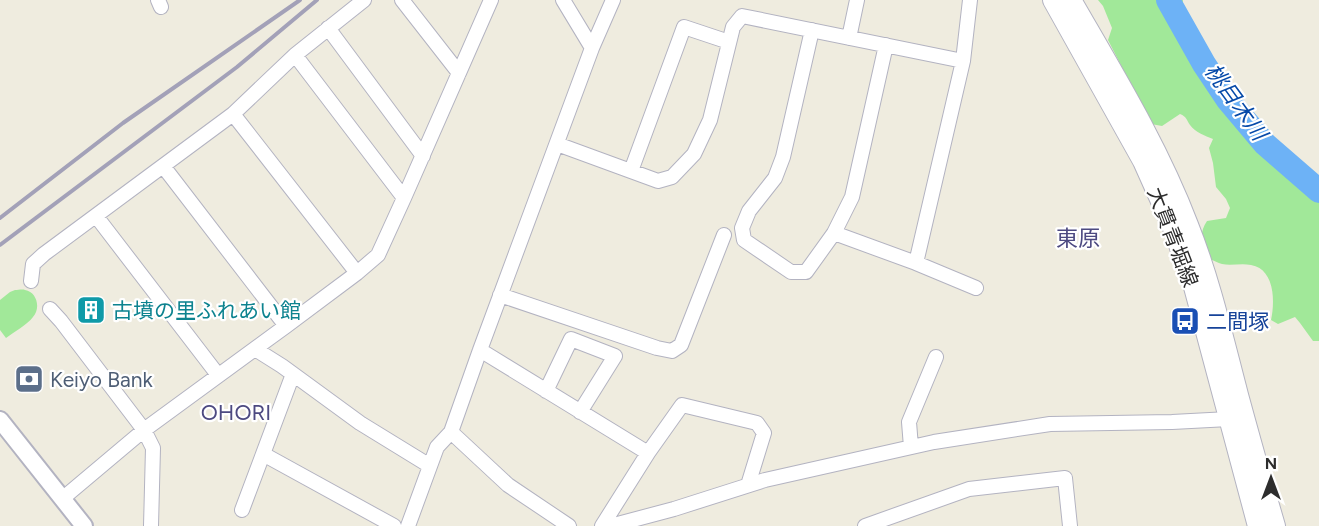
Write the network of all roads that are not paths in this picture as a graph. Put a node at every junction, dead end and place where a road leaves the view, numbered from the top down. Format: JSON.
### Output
{"nodes":[{"id":1,"x":364,"y":0,"type":"edge"},
{"id":2,"x":402,"y":0,"type":"edge"},
{"id":3,"x":491,"y":0,"type":"edge"},
{"id":4,"x":563,"y":0,"type":"edge"},
{"id":5,"x":614,"y":0,"type":"edge"},
{"id":6,"x":857,"y":0,"type":"edge"},
{"id":7,"x":970,"y":0,"type":"edge"},
{"id":8,"x":1053,"y":0,"type":"edge"},
{"id":9,"x":1071,"y":0,"type":"edge"},
{"id":10,"x":328,"y":28,"type":"junction"},
{"id":11,"x":812,"y":30,"type":"junction"},
{"id":12,"x":849,"y":38,"type":"junction"},
{"id":13,"x":729,"y":42,"type":"junction"},
{"id":14,"x":886,"y":45,"type":"junction"},
{"id":15,"x":592,"y":48,"type":"junction"},
{"id":16,"x":295,"y":55,"type":"junction"},
{"id":17,"x":963,"y":61,"type":"junction"},
{"id":18,"x":459,"y":73,"type":"junction"},
{"id":19,"x":233,"y":114,"type":"junction"},
{"id":20,"x":557,"y":144,"type":"junction"},
{"id":21,"x":423,"y":156,"type":"junction"},
{"id":22,"x":163,"y":166,"type":"junction"},
{"id":23,"x":631,"y":171,"type":"junction"},
{"id":24,"x":404,"y":198,"type":"junction"},
{"id":25,"x":96,"y":216,"type":"junction"},
{"id":26,"x":834,"y":233,"type":"junction"},
{"id":27,"x":724,"y":234,"type":"dead end"},
{"id":28,"x":916,"y":263,"type":"junction"},
{"id":29,"x":357,"y":273,"type":"junction"},
{"id":30,"x":31,"y":281,"type":"dead end"},
{"id":31,"x":976,"y":288,"type":"dead end"},
{"id":32,"x":500,"y":296,"type":"junction"},
{"id":33,"x":50,"y":309,"type":"dead end"},
{"id":34,"x":286,"y":326,"type":"junction"},
{"id":35,"x":255,"y":349,"type":"junction"},
{"id":36,"x":480,"y":350,"type":"junction"},
{"id":37,"x":936,"y":357,"type":"dead end"},
{"id":38,"x":293,"y":374,"type":"junction"},
{"id":39,"x":218,"y":375,"type":"junction"},
{"id":40,"x":546,"y":391,"type":"junction"},
{"id":41,"x":580,"y":412,"type":"junction"},
{"id":42,"x":1229,"y":419,"type":"junction"},
{"id":43,"x":0,"y":420,"type":"edge"},
{"id":44,"x":144,"y":430,"type":"junction"},
{"id":45,"x":451,"y":432,"type":"junction"},
{"id":46,"x":911,"y":447,"type":"junction"},
{"id":47,"x":648,"y":453,"type":"junction"},
{"id":48,"x":263,"y":454,"type":"junction"},
{"id":49,"x":430,"y":466,"type":"junction"},
{"id":50,"x":748,"y":485,"type":"junction"},
{"id":51,"x":62,"y":498,"type":"junction"},
{"id":52,"x":242,"y":510,"type":"dead end"},
{"id":53,"x":84,"y":526,"type":"edge"},
{"id":54,"x":151,"y":526,"type":"edge"},
{"id":55,"x":394,"y":526,"type":"edge"},
{"id":56,"x":408,"y":526,"type":"edge"},
{"id":57,"x":569,"y":526,"type":"edge"},
{"id":58,"x":602,"y":526,"type":"edge"},
{"id":59,"x":610,"y":526,"type":"edge"},
{"id":60,"x":865,"y":526,"type":"edge"},
{"id":61,"x":1070,"y":526,"type":"edge"},
{"id":62,"x":1258,"y":526,"type":"edge"},
{"id":63,"x":1275,"y":526,"type":"edge"}],
"edges":[{"from":1,"to":10,"type":"street"},
{"from":2,"to":18,"type":"street"},
{"from":3,"to":18,"type":"street"},
{"from":4,"to":15,"type":"street"},
{"from":5,"to":15,"type":"street"},
{"from":6,"to":12,"type":"street"},
{"from":7,"to":17,"type":"street"},
{"from":8,"to":42,"type":"main road","name":"大貫青堀線"},
{"from":9,"to":63,"type":"main road","name":"大貫青堀線"},
{"from":10,"to":16,"type":"street"},
{"from":10,"to":21,"type":"street"},
{"from":11,"to":12,"type":"street"},
{"from":11,"to":13,"type":"street"},
{"from":11,"to":26,"type":"street"},
{"from":12,"to":14,"type":"street"},
{"from":13,"to":23,"type":"street"},
{"from":13,"to":23,"type":"street"},
{"from":14,"to":17,"type":"street"},
{"from":14,"to":26,"type":"street"},
{"from":15,"to":20,"type":"street"},
{"from":16,"to":19,"type":"street"},
{"from":16,"to":24,"type":"street"},
{"from":17,"to":28,"type":"street"},
{"from":18,"to":21,"type":"street"},
{"from":19,"to":22,"type":"street"},
{"from":19,"to":29,"type":"street"},
{"from":20,"to":23,"type":"street"},
{"from":20,"to":32,"type":"street"},
{"from":21,"to":24,"type":"street"},
{"from":22,"to":25,"type":"street"},
{"from":22,"to":34,"type":"street"},
{"from":24,"to":29,"type":"street"},
{"from":25,"to":30,"type":"street"},
{"from":25,"to":39,"type":"street"},
{"from":26,"to":28,"type":"street"},
{"from":27,"to":32,"type":"street"},
{"from":28,"to":31,"type":"street"},
{"from":29,"to":34,"type":"street"},
{"from":32,"to":36,"type":"street"},
{"from":33,"to":44,"type":"street"},
{"from":34,"to":35,"type":"street"},
{"from":35,"to":38,"type":"street"},
{"from":35,"to":39,"type":"street"},
{"from":36,"to":40,"type":"street"},
{"from":36,"to":45,"type":"street"},
{"from":37,"to":46,"type":"street"},
{"from":38,"to":48,"type":"street"},
{"from":38,"to":49,"type":"street"},
{"from":39,"to":44,"type":"street"},
{"from":40,"to":41,"type":"street"},
{"from":40,"to":41,"type":"street"},
{"from":41,"to":47,"type":"street"},
{"from":42,"to":46,"type":"street"},
{"from":42,"to":62,"type":"main road","name":"大貫青堀線"},
{"from":43,"to":51,"type":"street"},
{"from":44,"to":51,"type":"street"},
{"from":44,"to":54,"type":"street"},
{"from":45,"to":49,"type":"street"},
{"from":45,"to":57,"type":"street"},
{"from":46,"to":50,"type":"street"},
{"from":47,"to":50,"type":"street"},
{"from":47,"to":58,"type":"street"},
{"from":48,"to":52,"type":"street"},
{"from":48,"to":55,"type":"street"},
{"from":49,"to":56,"type":"street"},
{"from":50,"to":59,"type":"street"},
{"from":51,"to":53,"type":"street"},
{"from":60,"to":61,"type":"street"}]}
